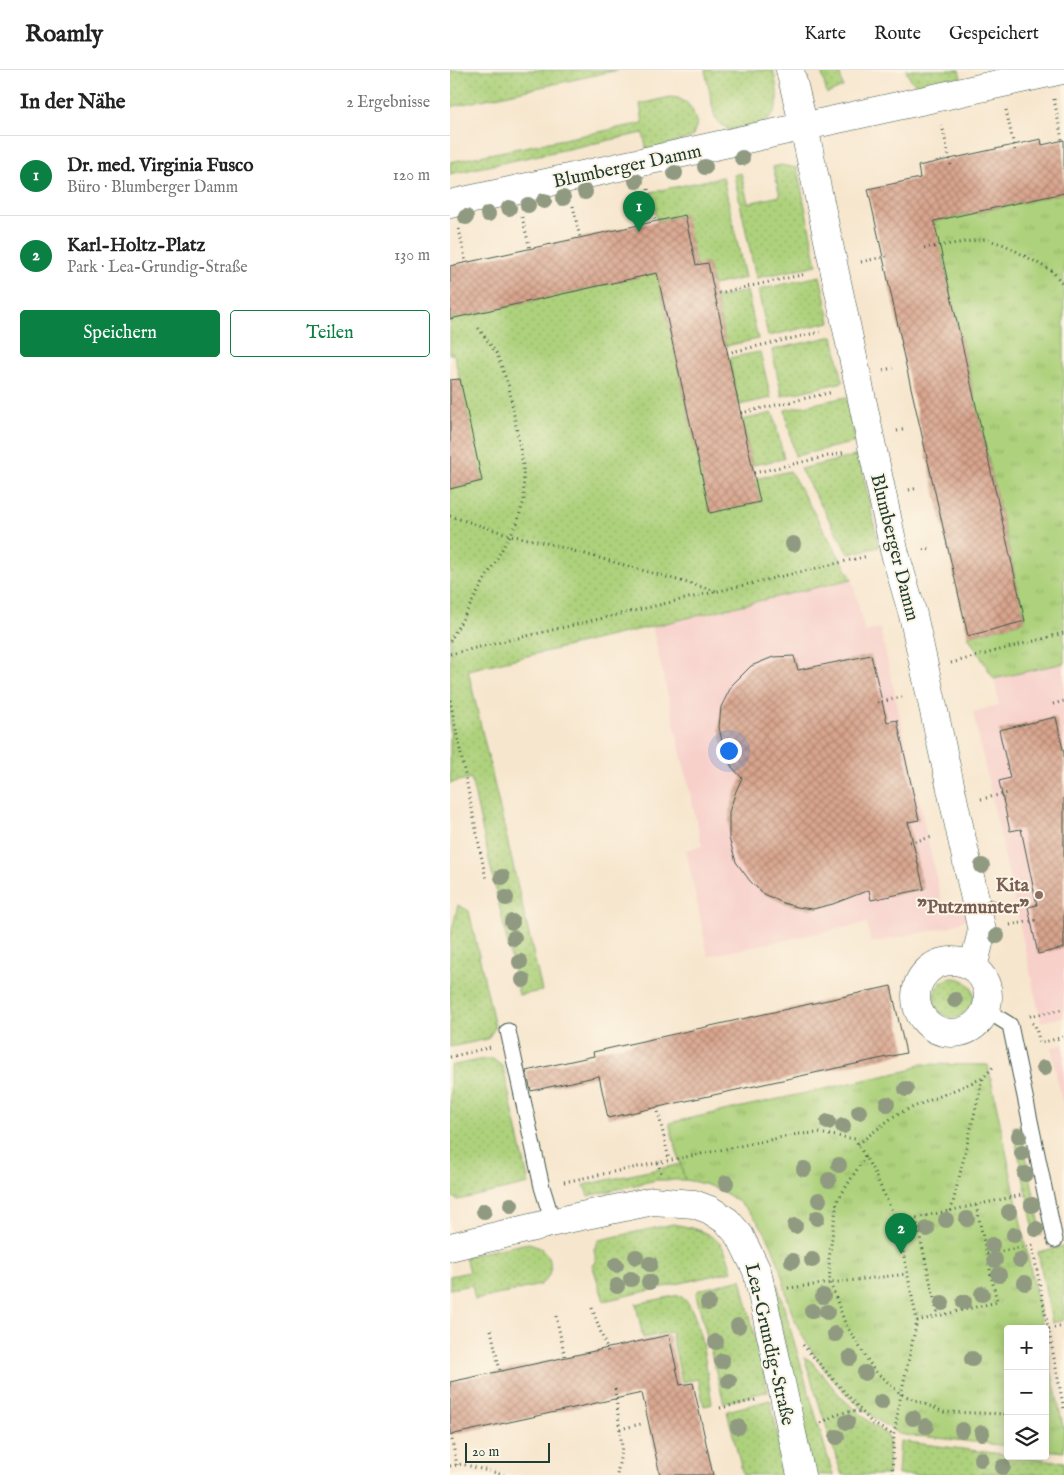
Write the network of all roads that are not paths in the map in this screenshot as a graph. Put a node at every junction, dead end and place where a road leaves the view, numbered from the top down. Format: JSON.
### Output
{"nodes":[{"id":1,"x":790,"y":70,"type":"edge"},
{"id":2,"x":1062,"y":70,"type":"edge"},
{"id":3,"x":804,"y":126,"type":"junction"},
{"id":4,"x":450,"y":204,"type":"edge"},
{"id":5,"x":972,"y":968,"type":"junction"},
{"id":6,"x":986,"y":1010,"type":"junction"},
{"id":7,"x":510,"y":1037,"type":"road end"},
{"id":8,"x":553,"y":1223,"type":"junction"},
{"id":9,"x":1055,"y":1240,"type":"dead end"},
{"id":10,"x":450,"y":1247,"type":"edge"},
{"id":11,"x":801,"y":1475,"type":"edge"}],
"edges":[{"from":1,"to":3,"type":"street","name":"Blumberger Damm"},
{"from":2,"to":3,"type":"street","name":"Blumberger Damm"},
{"from":3,"to":4,"type":"street","name":"Blumberger Damm"},
{"from":3,"to":5,"type":"street","name":"Blumberger Damm"},
{"from":5,"to":6,"type":"street"},
{"from":5,"to":6,"type":"street"},
{"from":6,"to":9,"type":"lane"},
{"from":7,"to":8,"type":"lane"},
{"from":8,"to":10,"type":"street","name":"Lea-Grundig-Straße"},
{"from":8,"to":11,"type":"street","name":"Lea-Grundig-Straße"}]}
